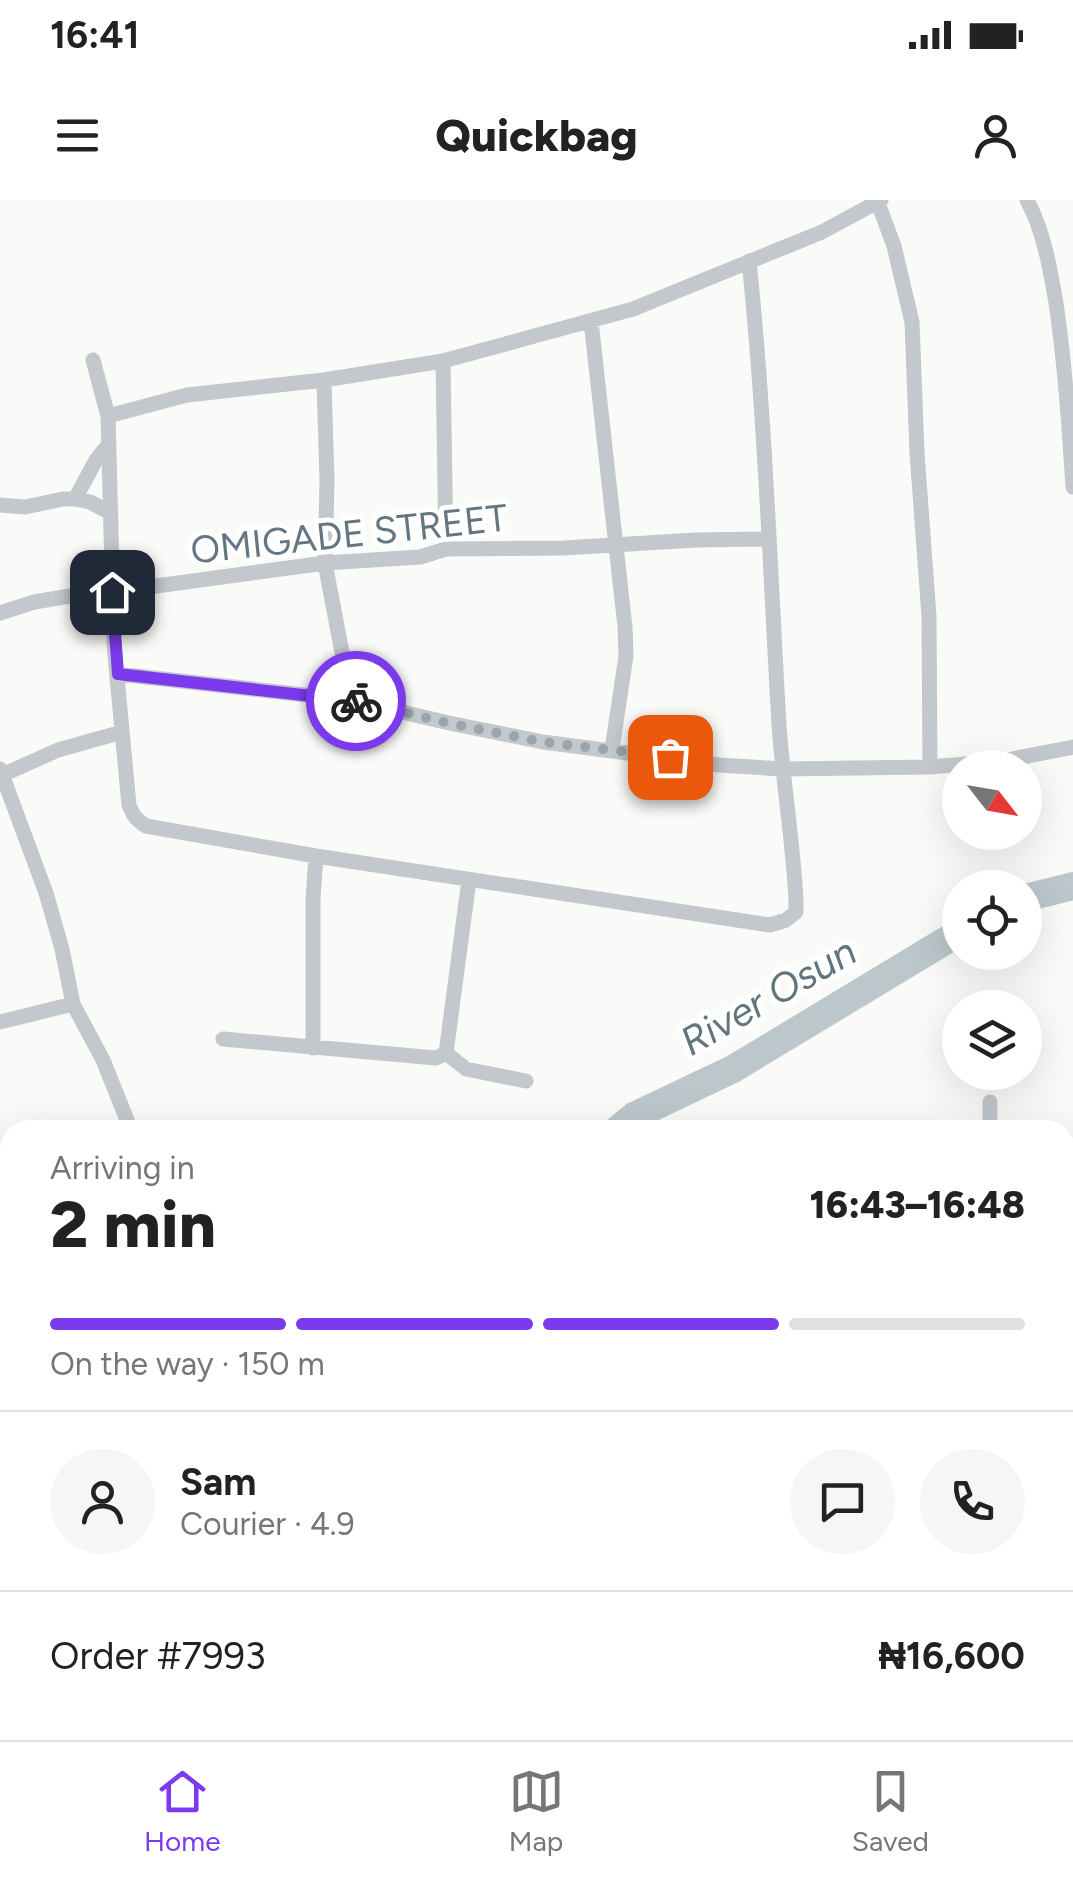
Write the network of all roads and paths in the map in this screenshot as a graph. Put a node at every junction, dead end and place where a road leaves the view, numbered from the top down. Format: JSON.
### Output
{"nodes":[{"id":1,"x":1028,"y":200,"type":"edge"},
{"id":2,"x":880,"y":201,"type":"edge"},
{"id":3,"x":749,"y":261,"type":"junction"},
{"id":4,"x":591,"y":320,"type":"junction"},
{"id":5,"x":93,"y":360,"type":"dead end"},
{"id":6,"x":443,"y":361,"type":"junction"},
{"id":7,"x":1069,"y":367,"type":"edge"},
{"id":8,"x":324,"y":380,"type":"junction"},
{"id":9,"x":108,"y":416,"type":"junction"},
{"id":10,"x":109,"y":444,"type":"junction"},
{"id":11,"x":1073,"y":487,"type":"edge"},
{"id":12,"x":76,"y":499,"type":"junction"},
{"id":13,"x":0,"y":505,"type":"edge"},
{"id":14,"x":111,"y":513,"type":"junction"},
{"id":15,"x":768,"y":539,"type":"junction"},
{"id":16,"x":614,"y":546,"type":"junction"},
{"id":17,"x":446,"y":550,"type":"junction"},
{"id":18,"x":325,"y":563,"type":"junction"},
{"id":19,"x":112,"y":592,"type":"junction"},
{"id":20,"x":0,"y":612,"type":"edge"},
{"id":21,"x":118,"y":674,"type":"junction"},
{"id":22,"x":351,"y":700,"type":"junction"},
{"id":23,"x":122,"y":732,"type":"junction"},
{"id":24,"x":1073,"y":748,"type":"edge"},
{"id":25,"x":612,"y":750,"type":"junction"},
{"id":26,"x":930,"y":767,"type":"junction"},
{"id":27,"x":782,"y":769,"type":"junction"},
{"id":28,"x":1,"y":773,"type":"edge"},
{"id":29,"x":316,"y":856,"type":"junction"},
{"id":30,"x":470,"y":880,"type":"junction"},
{"id":31,"x":73,"y":1004,"type":"junction"},
{"id":32,"x":0,"y":1022,"type":"edge"},
{"id":33,"x":223,"y":1039,"type":"dead end"},
{"id":34,"x":313,"y":1048,"type":"junction"},
{"id":35,"x":446,"y":1053,"type":"junction"},
{"id":36,"x":526,"y":1081,"type":"dead end"},
{"id":37,"x":990,"y":1102,"type":"dead end"},
{"id":38,"x":127,"y":1120,"type":"edge"},
{"id":39,"x":990,"y":1120,"type":"edge"}],
"edges":[{"from":1,"to":7,"type":"street"},
{"from":2,"to":3,"type":"street"},
{"from":2,"to":26,"type":"street"},
{"from":3,"to":4,"type":"street"},
{"from":3,"to":15,"type":"street"},
{"from":4,"to":6,"type":"street"},
{"from":4,"to":16,"type":"street"},
{"from":5,"to":9,"type":"street"},
{"from":6,"to":8,"type":"street"},
{"from":6,"to":17,"type":"street"},
{"from":7,"to":11,"type":"street"},
{"from":8,"to":9,"type":"street"},
{"from":8,"to":18,"type":"street"},
{"from":9,"to":10,"type":"street"},
{"from":10,"to":12,"type":"street"},
{"from":10,"to":14,"type":"street"},
{"from":12,"to":13,"type":"street"},
{"from":12,"to":14,"type":"street"},
{"from":14,"to":19,"type":"street"},
{"from":15,"to":16,"type":"street","name":"OMIGADE STREET"},
{"from":15,"to":27,"type":"street"},
{"from":16,"to":17,"type":"street","name":"OMIGADE STREET"},
{"from":16,"to":25,"type":"street"},
{"from":17,"to":18,"type":"street","name":"OMIGADE STREET"},
{"from":18,"to":19,"type":"street","name":"OMIGADE STREET"},
{"from":18,"to":22,"type":"street"},
{"from":19,"to":20,"type":"street","name":"OMIGADE STREET"},
{"from":19,"to":21,"type":"street"},
{"from":21,"to":22,"type":"street"},
{"from":21,"to":23,"type":"street"},
{"from":22,"to":25,"type":"street"},
{"from":23,"to":28,"type":"street"},
{"from":23,"to":29,"type":"street"},
{"from":24,"to":26,"type":"street"},
{"from":25,"to":27,"type":"street"},
{"from":26,"to":27,"type":"street"},
{"from":27,"to":30,"type":"street"},
{"from":28,"to":31,"type":"street"},
{"from":29,"to":30,"type":"street"},
{"from":29,"to":34,"type":"street"},
{"from":30,"to":35,"type":"street"},
{"from":31,"to":32,"type":"street"},
{"from":31,"to":38,"type":"street"},
{"from":33,"to":34,"type":"street"},
{"from":34,"to":35,"type":"street"},
{"from":35,"to":36,"type":"street"},
{"from":37,"to":39,"type":"street"}]}
